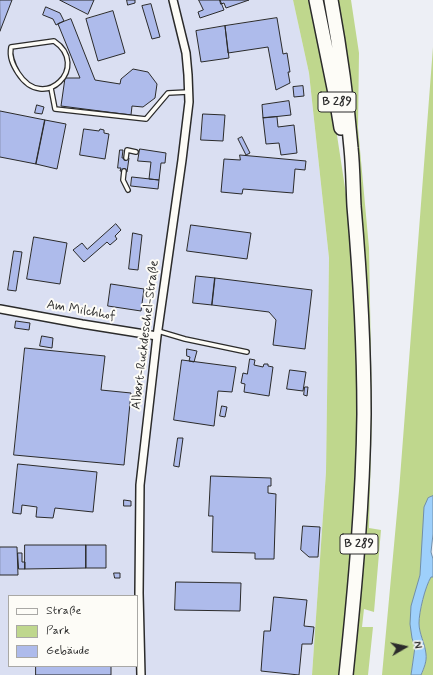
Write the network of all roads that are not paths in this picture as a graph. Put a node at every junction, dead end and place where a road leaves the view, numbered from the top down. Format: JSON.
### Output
{"nodes":[{"id":1,"x":173,"y":0,"type":"edge"},
{"id":2,"x":316,"y":0,"type":"edge"},
{"id":3,"x":330,"y":0,"type":"edge"},
{"id":4,"x":51,"y":88,"type":"junction"},
{"id":5,"x":188,"y":92,"type":"junction"},
{"id":6,"x":136,"y":152,"type":"dead end"},
{"id":7,"x":126,"y":158,"type":"dead end"},
{"id":8,"x":124,"y":172,"type":"dead end"},
{"id":9,"x":128,"y":190,"type":"dead end"},
{"id":10,"x":354,"y":204,"type":"junction"},
{"id":11,"x":0,"y":309,"type":"edge"},
{"id":12,"x":158,"y":333,"type":"junction"},
{"id":13,"x":247,"y":352,"type":"dead end"},
{"id":14,"x":141,"y":675,"type":"edge"},
{"id":15,"x":346,"y":675,"type":"edge"}],
"edges":[{"from":1,"to":5,"type":"street","name":"Albert-Ruckdeschel-Straße"},
{"from":2,"to":10,"type":"highway","number":"B 289"},
{"from":3,"to":10,"type":"highway","number":"B 289"},
{"from":4,"to":4,"type":"lane"},
{"from":4,"to":5,"type":"lane"},
{"from":5,"to":12,"type":"street","name":"Albert-Ruckdeschel-Straße"},
{"from":6,"to":7,"type":"lane"},
{"from":8,"to":9,"type":"lane"},
{"from":10,"to":15,"type":"highway","number":"B 289"},
{"from":11,"to":12,"type":"street","name":"Am Milchhof"},
{"from":12,"to":13,"type":"lane"},
{"from":12,"to":14,"type":"street","name":"Albert-Ruckdeschel-Straße"}]}
